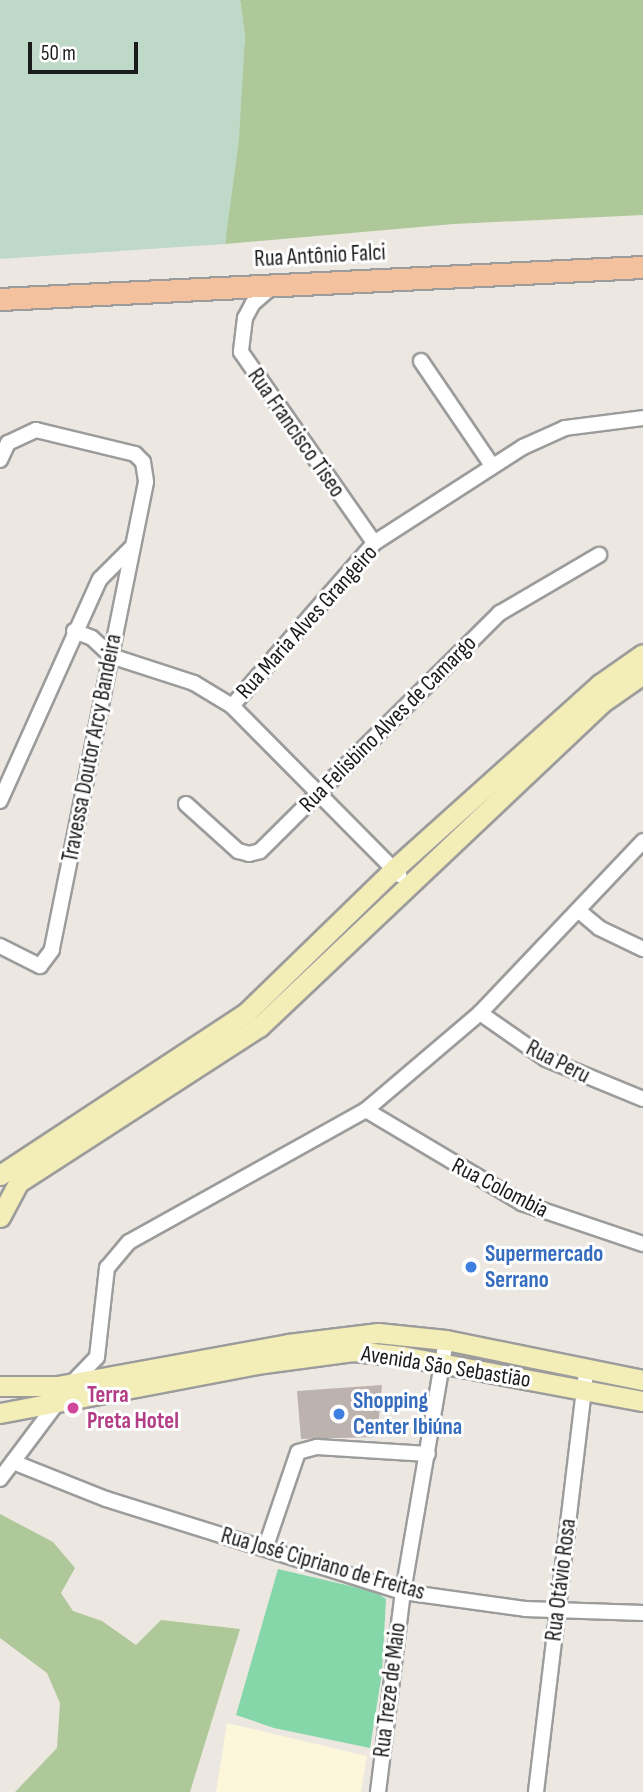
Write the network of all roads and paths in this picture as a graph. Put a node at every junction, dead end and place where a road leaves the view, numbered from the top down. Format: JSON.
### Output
{"nodes":[{"id":1,"x":643,"y":267,"type":"edge"},
{"id":2,"x":274,"y":285,"type":"junction"},
{"id":3,"x":0,"y":299,"type":"edge"},
{"id":4,"x":421,"y":361,"type":"dead end"},
{"id":5,"x":643,"y":418,"type":"edge"},
{"id":6,"x":0,"y":460,"type":"edge"},
{"id":7,"x":491,"y":464,"type":"junction"},
{"id":8,"x":374,"y":543,"type":"junction"},
{"id":9,"x":131,"y":548,"type":"junction"},
{"id":10,"x":599,"y":555,"type":"dead end"},
{"id":11,"x":74,"y":631,"type":"junction"},
{"id":12,"x":643,"y":654,"type":"edge"},
{"id":13,"x":111,"y":656,"type":"junction"},
{"id":14,"x":643,"y":674,"type":"edge"},
{"id":15,"x":232,"y":706,"type":"junction"},
{"id":16,"x":319,"y":792,"type":"junction"},
{"id":17,"x":0,"y":801,"type":"edge"},
{"id":18,"x":186,"y":804,"type":"dead end"},
{"id":19,"x":643,"y":841,"type":"edge"},
{"id":20,"x":394,"y":869,"type":"junction"},
{"id":21,"x":410,"y":886,"type":"junction"},
{"id":22,"x":579,"y":911,"type":"junction"},
{"id":23,"x":0,"y":946,"type":"edge"},
{"id":24,"x":643,"y":949,"type":"edge"},
{"id":25,"x":480,"y":1013,"type":"junction"},
{"id":26,"x":252,"y":1020,"type":"junction"},
{"id":27,"x":643,"y":1098,"type":"edge"},
{"id":28,"x":366,"y":1110,"type":"junction"},
{"id":29,"x":6,"y":1173,"type":"edge"},
{"id":30,"x":0,"y":1217,"type":"edge"},
{"id":31,"x":643,"y":1244,"type":"edge"},
{"id":32,"x":379,"y":1333,"type":"junction"},
{"id":33,"x":446,"y":1340,"type":"junction"},
{"id":34,"x":377,"y":1353,"type":"junction"},
{"id":35,"x":443,"y":1363,"type":"junction"},
{"id":36,"x":587,"y":1367,"type":"junction"},
{"id":37,"x":643,"y":1380,"type":"edge"},
{"id":38,"x":73,"y":1382,"type":"junction"},
{"id":39,"x":0,"y":1386,"type":"edge"},
{"id":40,"x":585,"y":1390,"type":"junction"},
{"id":41,"x":643,"y":1401,"type":"edge"},
{"id":42,"x":56,"y":1405,"type":"junction"},
{"id":43,"x":0,"y":1413,"type":"edge"},
{"id":44,"x":428,"y":1454,"type":"junction"},
{"id":45,"x":13,"y":1462,"type":"junction"},
{"id":46,"x":0,"y":1479,"type":"edge"},
{"id":47,"x":266,"y":1546,"type":"junction"},
{"id":48,"x":403,"y":1592,"type":"junction"},
{"id":49,"x":557,"y":1608,"type":"junction"},
{"id":50,"x":643,"y":1614,"type":"edge"},
{"id":51,"x":378,"y":1792,"type":"edge"},
{"id":52,"x":536,"y":1792,"type":"edge"}],
"edges":[{"from":1,"to":2,"type":"main road","name":"Rua Antônio Falci"},
{"from":2,"to":3,"type":"main road","name":"Rua Antônio Falci"},
{"from":2,"to":8,"type":"street","name":"Rua Francisco Tiseo"},
{"from":4,"to":7,"type":"street"},
{"from":5,"to":7,"type":"street","name":"Rua Maria Alves Grangeiro"},
{"from":6,"to":9,"type":"street","name":"Travessa Doutor Arcy Bandeira"},
{"from":7,"to":8,"type":"street","name":"Rua Maria Alves Grangeiro"},
{"from":8,"to":15,"type":"street","name":"Rua Maria Alves Grangeiro"},
{"from":9,"to":11,"type":"street"},
{"from":9,"to":13,"type":"street","name":"Travessa Doutor Arcy Bandeira"},
{"from":10,"to":16,"type":"street","name":"Rua Felisbino Alves de Camargo"},
{"from":11,"to":13,"type":"street"},
{"from":11,"to":17,"type":"street"},
{"from":12,"to":20,"type":"main road"},
{"from":13,"to":15,"type":"street"},
{"from":13,"to":23,"type":"street","name":"Travessa Doutor Arcy Bandeira"},
{"from":14,"to":21,"type":"main road"},
{"from":15,"to":16,"type":"street"},
{"from":16,"to":18,"type":"street","name":"Rua Felisbino Alves de Camargo"},
{"from":16,"to":20,"type":"street"},
{"from":19,"to":22,"type":"street"},
{"from":20,"to":21,"type":"street"},
{"from":20,"to":26,"type":"main road"},
{"from":21,"to":26,"type":"main road"},
{"from":22,"to":24,"type":"street"},
{"from":22,"to":25,"type":"street"},
{"from":25,"to":27,"type":"street","name":"Rua Peru"},
{"from":25,"to":28,"type":"street"},
{"from":26,"to":29,"type":"main road"},
{"from":28,"to":31,"type":"street","name":"Rua Colombia"},
{"from":28,"to":38,"type":"street"},
{"from":29,"to":30,"type":"main road"},
{"from":32,"to":33,"type":"main road","name":"Avenida São Sebastião"},
{"from":32,"to":34,"type":"main road"},
{"from":32,"to":38,"type":"main road","name":"Avenida São Sebastião"},
{"from":33,"to":35,"type":"street","name":"Rua Treze de Maio"},
{"from":33,"to":36,"type":"main road","name":"Avenida São Sebastião"},
{"from":34,"to":35,"type":"main road","name":"Avenida São Sebastião"},
{"from":34,"to":42,"type":"main road","name":"Avenida São Sebastião"},
{"from":35,"to":40,"type":"main road","name":"Avenida São Sebastião"},
{"from":35,"to":44,"type":"street","name":"Rua Treze de Maio"},
{"from":36,"to":37,"type":"main road","name":"Avenida São Sebastião"},
{"from":36,"to":40,"type":"street","name":"Rua Otávio Rosa"},
{"from":38,"to":39,"type":"main road","name":"Avenida São Sebastião"},
{"from":38,"to":42,"type":"street"},
{"from":40,"to":41,"type":"main road","name":"Avenida São Sebastião"},
{"from":40,"to":49,"type":"street","name":"Rua Otávio Rosa"},
{"from":42,"to":43,"type":"main road","name":"Avenida São Sebastião"},
{"from":42,"to":45,"type":"street"},
{"from":44,"to":47,"type":"street"},
{"from":44,"to":48,"type":"street","name":"Rua Treze de Maio"},
{"from":45,"to":46,"type":"street"},
{"from":45,"to":47,"type":"street","name":"Rua José Cipriano de Freitas"},
{"from":47,"to":48,"type":"street","name":"Rua José Cipriano de Freitas"},
{"from":48,"to":49,"type":"street","name":"Rua José Cipriano de Freitas"},
{"from":48,"to":51,"type":"street","name":"Rua Treze de Maio"},
{"from":49,"to":50,"type":"street","name":"Rua José Cipriano de Freitas"},
{"from":49,"to":52,"type":"street","name":"Rua Otávio Rosa"}]}
